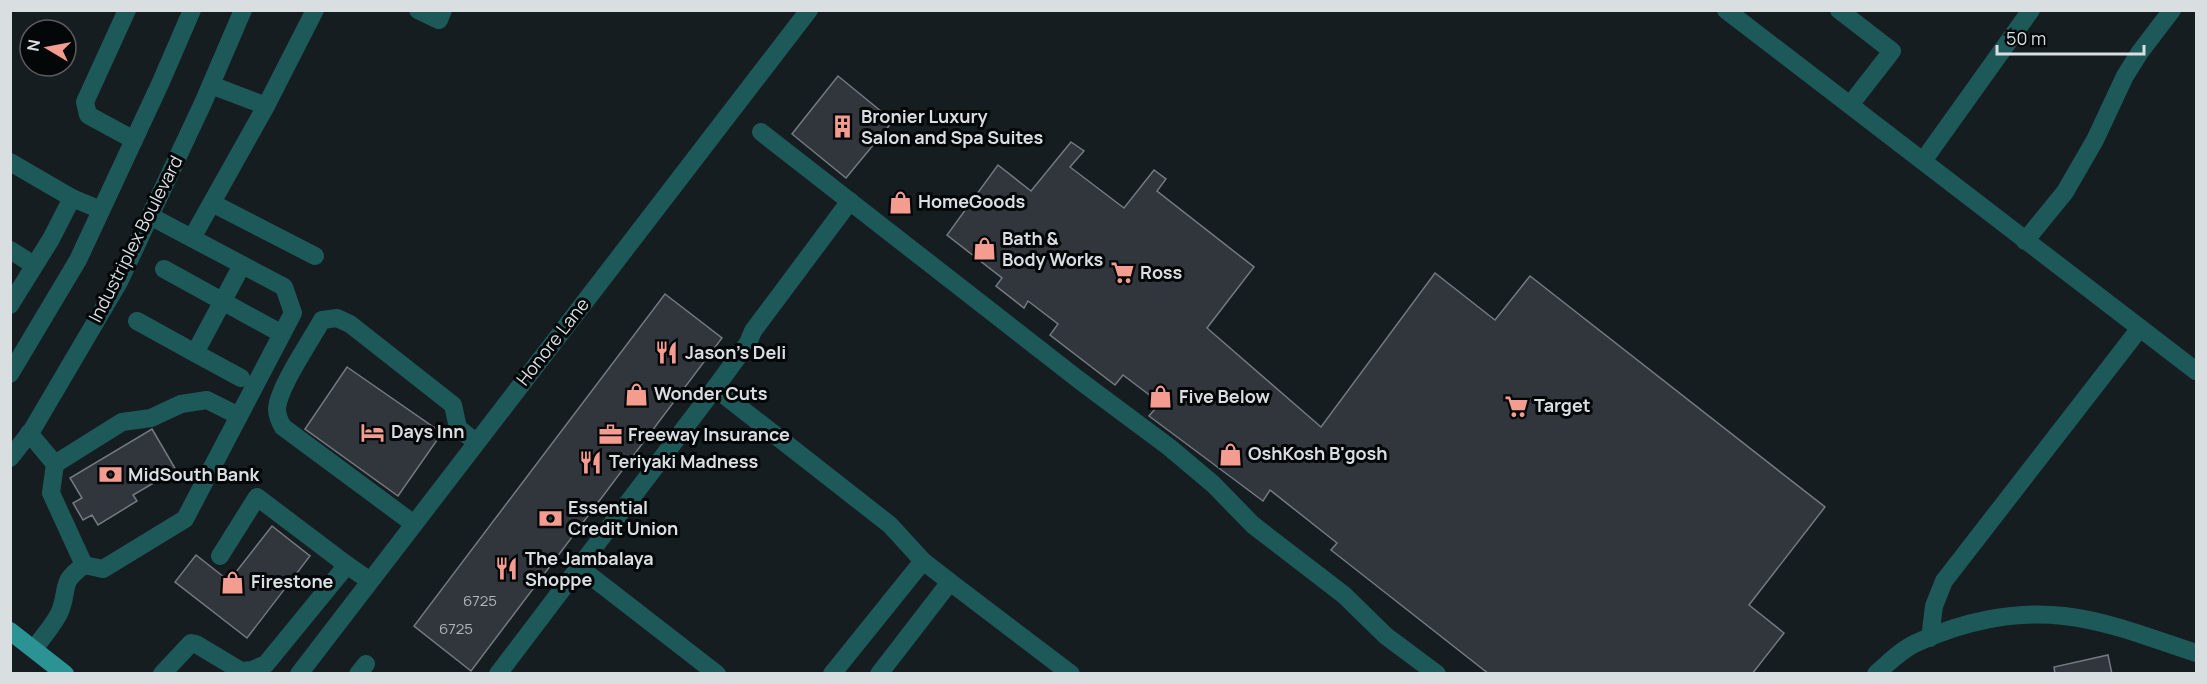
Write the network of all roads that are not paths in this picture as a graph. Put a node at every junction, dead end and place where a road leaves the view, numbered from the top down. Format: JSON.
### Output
{"nodes":[{"id":1,"x":127,"y":10,"type":"edge"},
{"id":2,"x":192,"y":10,"type":"edge"},
{"id":3,"x":243,"y":10,"type":"edge"},
{"id":4,"x":315,"y":10,"type":"edge"},
{"id":5,"x":418,"y":10,"type":"edge"},
{"id":6,"x":443,"y":10,"type":"edge"},
{"id":7,"x":809,"y":10,"type":"edge"},
{"id":8,"x":1726,"y":10,"type":"edge"},
{"id":9,"x":1839,"y":10,"type":"edge"},
{"id":10,"x":2031,"y":10,"type":"edge"},
{"id":11,"x":2172,"y":10,"type":"edge"},
{"id":12,"x":211,"y":85,"type":"junction"},
{"id":13,"x":1850,"y":105,"type":"junction"},
{"id":14,"x":266,"y":106,"type":"junction"},
{"id":15,"x":761,"y":132,"type":"dead end"},
{"id":16,"x":134,"y":140,"type":"junction"},
{"id":17,"x":1923,"y":161,"type":"junction"},
{"id":18,"x":10,"y":162,"type":"edge"},
{"id":19,"x":72,"y":198,"type":"junction"},
{"id":20,"x":850,"y":201,"type":"junction"},
{"id":21,"x":212,"y":203,"type":"junction"},
{"id":22,"x":102,"y":210,"type":"junction"},
{"id":23,"x":150,"y":216,"type":"junction"},
{"id":24,"x":192,"y":238,"type":"junction"},
{"id":25,"x":2025,"y":241,"type":"junction"},
{"id":26,"x":10,"y":250,"type":"edge"},
{"id":27,"x":315,"y":256,"type":"dead end"},
{"id":28,"x":242,"y":265,"type":"junction"},
{"id":29,"x":34,"y":266,"type":"junction"},
{"id":30,"x":164,"y":269,"type":"dead end"},
{"id":31,"x":223,"y":301,"type":"junction"},
{"id":32,"x":10,"y":305,"type":"edge"},
{"id":33,"x":137,"y":321,"type":"dead end"},
{"id":34,"x":2140,"y":328,"type":"junction"},
{"id":35,"x":282,"y":334,"type":"junction"},
{"id":36,"x":195,"y":353,"type":"junction"},
{"id":37,"x":2196,"y":371,"type":"edge"},
{"id":38,"x":10,"y":374,"type":"edge"},
{"id":39,"x":241,"y":378,"type":"dead end"},
{"id":40,"x":715,"y":388,"type":"junction"},
{"id":41,"x":238,"y":416,"type":"junction"},
{"id":42,"x":29,"y":433,"type":"junction"},
{"id":43,"x":476,"y":442,"type":"junction"},
{"id":44,"x":10,"y":458,"type":"edge"},
{"id":45,"x":55,"y":464,"type":"junction"},
{"id":46,"x":414,"y":525,"type":"junction"},
{"id":47,"x":220,"y":556,"type":"dead end"},
{"id":48,"x":923,"y":561,"type":"junction"},
{"id":49,"x":84,"y":565,"type":"junction"},
{"id":50,"x":347,"y":565,"type":"junction"},
{"id":51,"x":579,"y":567,"type":"junction"},
{"id":52,"x":370,"y":581,"type":"junction"},
{"id":53,"x":950,"y":582,"type":"junction"},
{"id":54,"x":10,"y":631,"type":"edge"},
{"id":55,"x":1930,"y":638,"type":"junction"},
{"id":56,"x":34,"y":649,"type":"junction"},
{"id":57,"x":2196,"y":653,"type":"edge"},
{"id":58,"x":65,"y":674,"type":"edge"},
{"id":59,"x":162,"y":674,"type":"edge"},
{"id":60,"x":299,"y":674,"type":"edge"},
{"id":61,"x":498,"y":674,"type":"edge"},
{"id":62,"x":717,"y":674,"type":"edge"},
{"id":63,"x":832,"y":674,"type":"edge"},
{"id":64,"x":879,"y":674,"type":"edge"},
{"id":65,"x":1071,"y":674,"type":"edge"},
{"id":66,"x":1437,"y":674,"type":"edge"},
{"id":67,"x":1876,"y":674,"type":"edge"}],
"edges":[{"from":1,"to":16,"type":"street"},
{"from":2,"to":16,"type":"street"},
{"from":3,"to":12,"type":"street","name":"Industriplex Boulevard"},
{"from":4,"to":14,"type":"street"},
{"from":5,"to":6,"type":"street"},
{"from":7,"to":43,"type":"street","name":"Honore Lane"},
{"from":8,"to":13,"type":"street"},
{"from":9,"to":13,"type":"street"},
{"from":10,"to":17,"type":"street"},
{"from":11,"to":25,"type":"street"},
{"from":12,"to":14,"type":"street"},
{"from":12,"to":23,"type":"street","name":"Industriplex Boulevard"},
{"from":13,"to":17,"type":"street"},
{"from":14,"to":21,"type":"street"},
{"from":15,"to":20,"type":"street"},
{"from":16,"to":22,"type":"street"},
{"from":17,"to":25,"type":"street"},
{"from":18,"to":19,"type":"street"},
{"from":19,"to":22,"type":"street"},
{"from":19,"to":29,"type":"street"},
{"from":20,"to":40,"type":"street"},
{"from":20,"to":66,"type":"street"},
{"from":21,"to":24,"type":"street"},
{"from":21,"to":27,"type":"street"},
{"from":22,"to":38,"type":"street"},
{"from":23,"to":24,"type":"street"},
{"from":23,"to":42,"type":"street","name":"Industriplex Boulevard"},
{"from":24,"to":28,"type":"street"},
{"from":25,"to":34,"type":"street"},
{"from":26,"to":29,"type":"street"},
{"from":28,"to":31,"type":"street"},
{"from":28,"to":35,"type":"street"},
{"from":29,"to":32,"type":"street"},
{"from":30,"to":31,"type":"street"},
{"from":31,"to":35,"type":"street"},
{"from":31,"to":36,"type":"street"},
{"from":33,"to":36,"type":"street"},
{"from":34,"to":37,"type":"street"},
{"from":34,"to":55,"type":"street"},
{"from":35,"to":41,"type":"street"},
{"from":36,"to":39,"type":"street"},
{"from":40,"to":48,"type":"street"},
{"from":40,"to":51,"type":"street"},
{"from":41,"to":45,"type":"street"},
{"from":41,"to":49,"type":"street"},
{"from":42,"to":44,"type":"street","name":"Industriplex Boulevard"},
{"from":42,"to":45,"type":"street"},
{"from":43,"to":46,"type":"street","name":"Honore Lane"},
{"from":43,"to":46,"type":"street"},
{"from":45,"to":49,"type":"street"},
{"from":46,"to":52,"type":"street","name":"Honore Lane"},
{"from":47,"to":50,"type":"street"},
{"from":48,"to":53,"type":"street"},
{"from":48,"to":63,"type":"street"},
{"from":49,"to":56,"type":"street"},
{"from":50,"to":52,"type":"street"},
{"from":50,"to":59,"type":"street"},
{"from":51,"to":61,"type":"street"},
{"from":51,"to":62,"type":"street"},
{"from":52,"to":60,"type":"street","name":"Honore Lane"},
{"from":53,"to":64,"type":"street"},
{"from":53,"to":65,"type":"street"},
{"from":54,"to":56,"type":"main road"},
{"from":55,"to":57,"type":"street"},
{"from":55,"to":67,"type":"street"},
{"from":56,"to":58,"type":"main road"}]}
